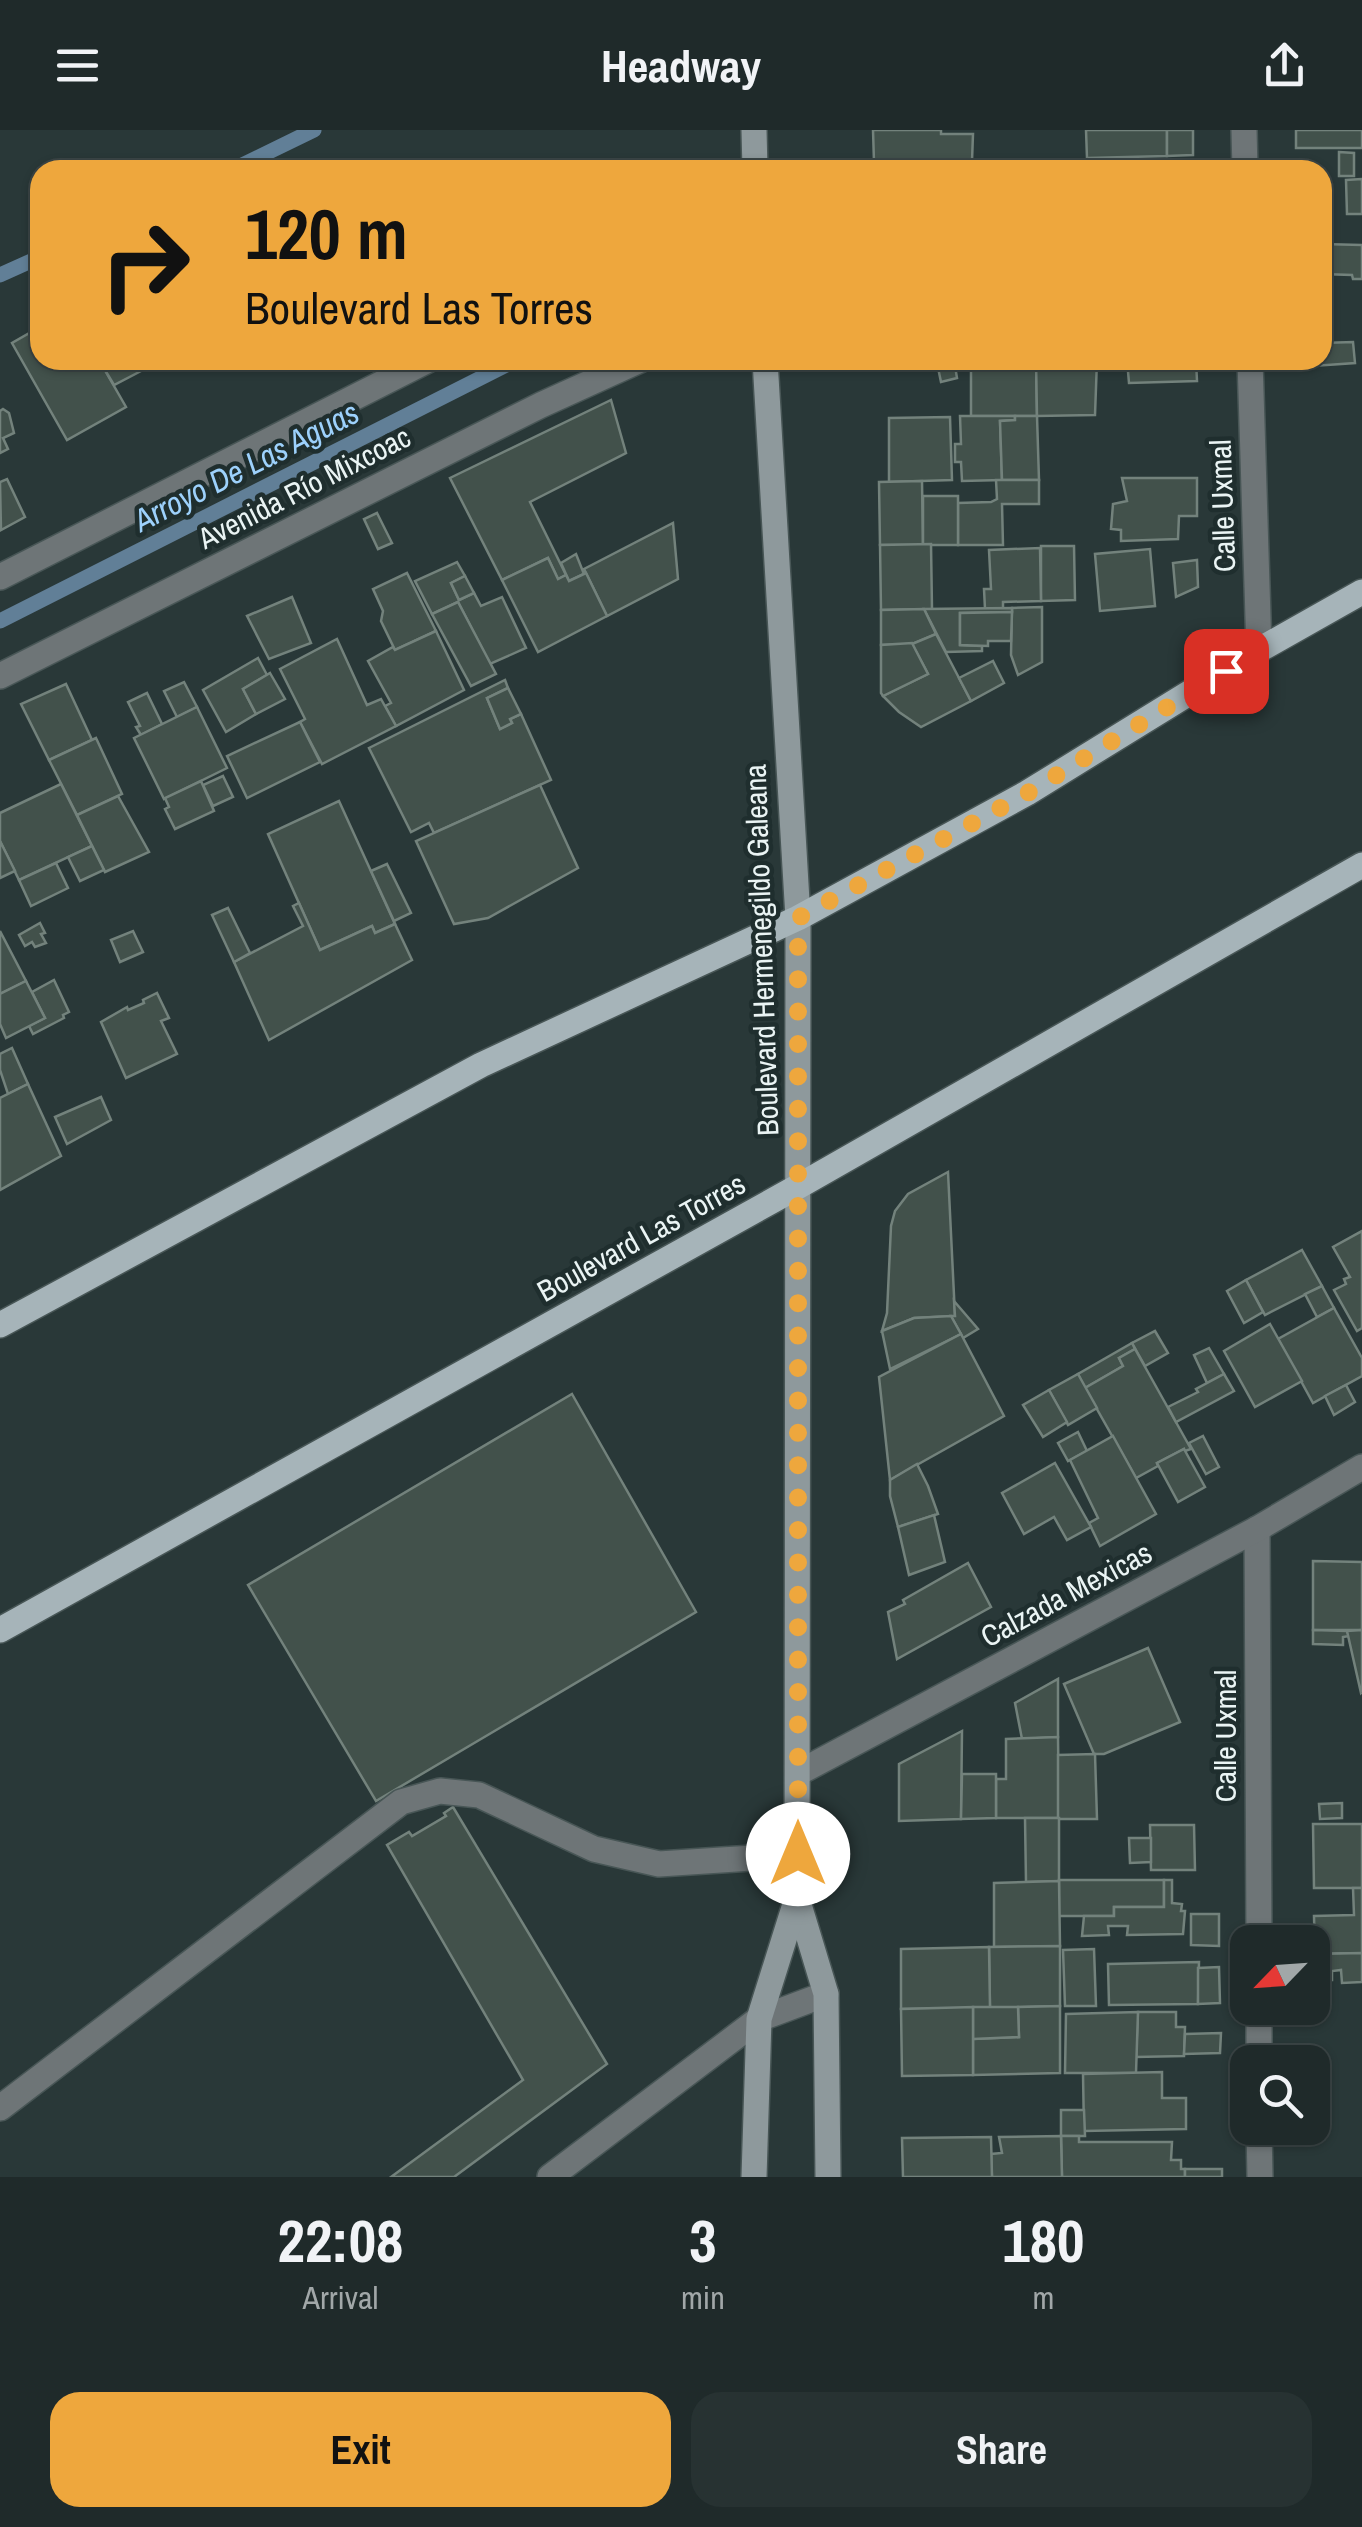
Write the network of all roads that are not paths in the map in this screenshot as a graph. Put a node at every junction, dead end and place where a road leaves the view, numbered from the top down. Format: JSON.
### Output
{"nodes":[{"id":1,"x":754,"y":130,"type":"edge"},
{"id":2,"x":1244,"y":130,"type":"edge"},
{"id":3,"x":755,"y":160,"type":"edge"},
{"id":4,"x":1245,"y":160,"type":"edge"},
{"id":5,"x":408,"y":370,"type":"edge"},
{"id":6,"x":618,"y":370,"type":"edge"},
{"id":7,"x":767,"y":370,"type":"edge"},
{"id":8,"x":1250,"y":370,"type":"edge"},
{"id":9,"x":0,"y":576,"type":"edge"},
{"id":10,"x":1362,"y":592,"type":"edge"},
{"id":11,"x":1258,"y":650,"type":"junction"},
{"id":12,"x":0,"y":676,"type":"edge"},
{"id":13,"x":1362,"y":865,"type":"edge"},
{"id":14,"x":798,"y":918,"type":"junction"},
{"id":15,"x":799,"y":1186,"type":"junction"},
{"id":16,"x":0,"y":1325,"type":"edge"},
{"id":17,"x":1362,"y":1467,"type":"edge"},
{"id":18,"x":1257,"y":1528,"type":"junction"},
{"id":19,"x":0,"y":1630,"type":"edge"},
{"id":20,"x":798,"y":1773,"type":"junction"},
{"id":21,"x":798,"y":1854,"type":"junction"},
{"id":22,"x":798,"y":1898,"type":"junction"},
{"id":23,"x":1258,"y":1925,"type":"edge"},
{"id":24,"x":826,"y":1994,"type":"junction"},
{"id":25,"x":759,"y":2019,"type":"junction"},
{"id":26,"x":0,"y":2108,"type":"edge"},
{"id":27,"x":1260,"y":2145,"type":"edge"},
{"id":28,"x":550,"y":2177,"type":"edge"},
{"id":29,"x":754,"y":2177,"type":"edge"},
{"id":30,"x":828,"y":2177,"type":"edge"},
{"id":31,"x":1260,"y":2177,"type":"edge"}],
"edges":[{"from":1,"to":3,"type":"main road"},
{"from":2,"to":4,"type":"street"},
{"from":5,"to":9,"type":"street","name":"Avenida Río Mixcoac"},
{"from":6,"to":12,"type":"street","name":"Avenida Río Mixcoac"},
{"from":7,"to":14,"type":"main road","name":"Boulevard Hermenegildo Galeana"},
{"from":8,"to":11,"type":"street","name":"Calle Uxmal"},
{"from":10,"to":11,"type":"main road"},
{"from":11,"to":14,"type":"main road"},
{"from":13,"to":15,"type":"main road","name":"Boulevard Las Torres"},
{"from":14,"to":15,"type":"main road","name":"Boulevard Hermenegildo Galeana"},
{"from":14,"to":16,"type":"main road"},
{"from":15,"to":19,"type":"main road","name":"Boulevard Las Torres"},
{"from":15,"to":20,"type":"main road","name":"Boulevard Hermenegildo Galeana"},
{"from":17,"to":18,"type":"street","name":"Calzada Mexicas"},
{"from":18,"to":20,"type":"street","name":"Calzada Mexicas"},
{"from":18,"to":23,"type":"street","name":"Calle Uxmal"},
{"from":20,"to":21,"type":"main road","name":"Boulevard Hermenegildo Galeana"},
{"from":21,"to":22,"type":"main road","name":"Boulevard Hermenegildo Galeana"},
{"from":21,"to":26,"type":"street"},
{"from":22,"to":24,"type":"main road","name":"Boulevard Hermenegildo Galeana"},
{"from":22,"to":25,"type":"main road","name":"Boulevard Hermenegildo Galeana"},
{"from":24,"to":25,"type":"street"},
{"from":24,"to":30,"type":"main road","name":"Boulevard Hermenegildo Galeana"},
{"from":25,"to":28,"type":"street"},
{"from":25,"to":29,"type":"main road","name":"Boulevard Hermenegildo Galeana"},
{"from":27,"to":31,"type":"street"}]}
